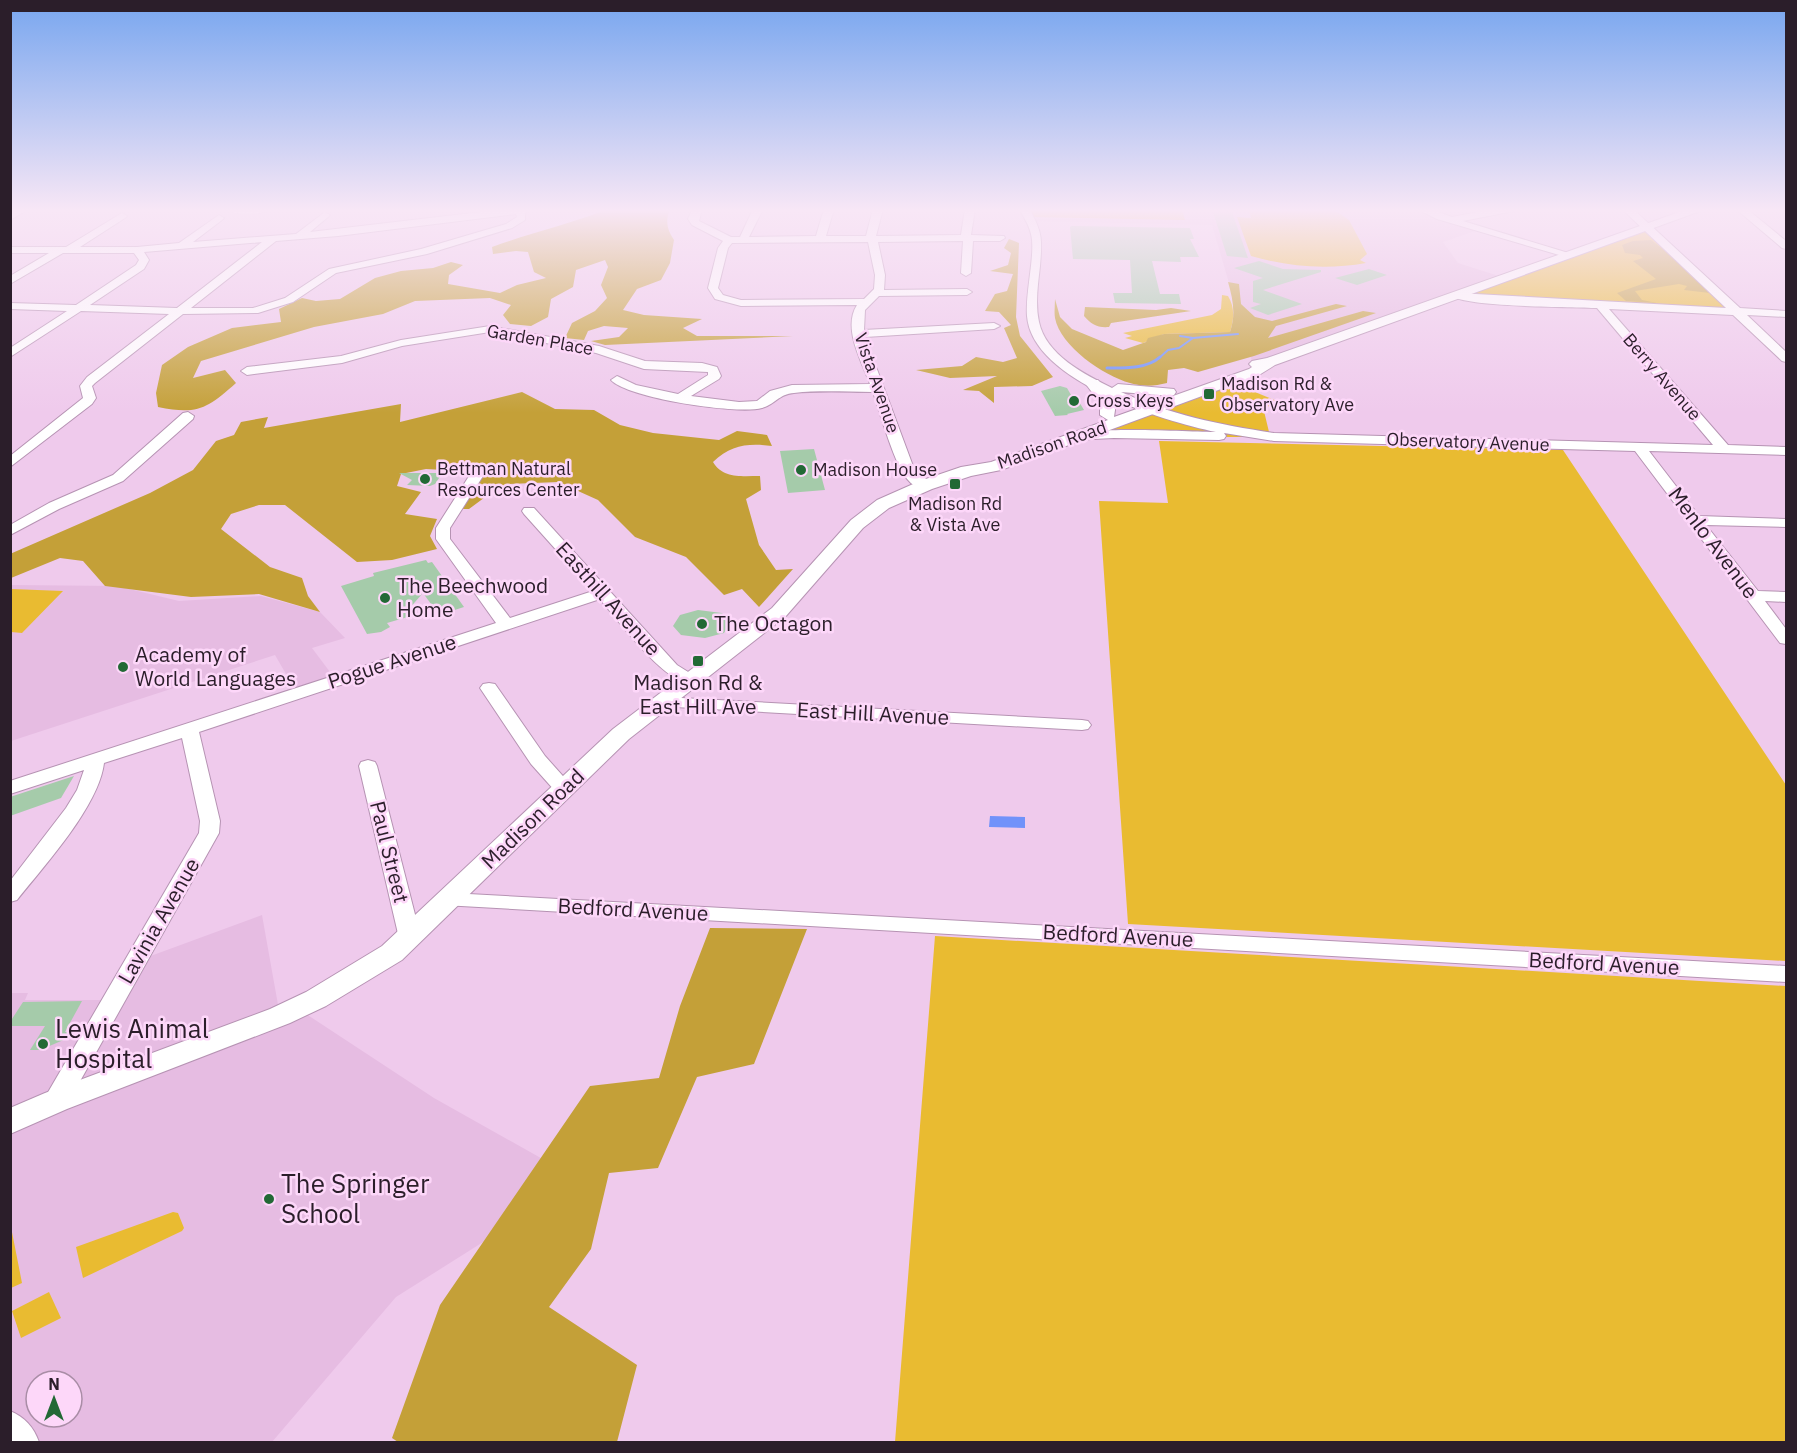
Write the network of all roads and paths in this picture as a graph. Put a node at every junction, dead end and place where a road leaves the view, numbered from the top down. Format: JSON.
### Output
{"nodes":[{"id":1,"x":125,"y":277,"type":"edge"},
{"id":2,"x":225,"y":277,"type":"edge"},
{"id":3,"x":325,"y":277,"type":"edge"},
{"id":4,"x":716,"y":277,"type":"edge"},
{"id":5,"x":880,"y":277,"type":"edge"},
{"id":6,"x":1035,"y":277,"type":"edge"},
{"id":7,"x":1510,"y":277,"type":"edge"},
{"id":8,"x":1700,"y":277,"type":"edge"},
{"id":9,"x":877,"y":292,"type":"junction"},
{"id":10,"x":967,"y":292,"type":"dead end"},
{"id":11,"x":1457,"y":296,"type":"junction"},
{"id":12,"x":864,"y":302,"type":"junction"},
{"id":13,"x":10,"y":306,"type":"edge"},
{"id":14,"x":1601,"y":306,"type":"junction"},
{"id":15,"x":78,"y":308,"type":"junction"},
{"id":16,"x":181,"y":312,"type":"junction"},
{"id":17,"x":1738,"y":312,"type":"junction"},
{"id":18,"x":1786,"y":314,"type":"edge"},
{"id":19,"x":994,"y":326,"type":"dead end"},
{"id":20,"x":858,"y":334,"type":"junction"},
{"id":21,"x":10,"y":354,"type":"edge"},
{"id":22,"x":1786,"y":358,"type":"edge"},
{"id":23,"x":1270,"y":362,"type":"junction"},
{"id":24,"x":247,"y":371,"type":"dead end"},
{"id":25,"x":617,"y":380,"type":"dead end"},
{"id":26,"x":1093,"y":382,"type":"junction"},
{"id":27,"x":877,"y":388,"type":"junction"},
{"id":28,"x":1170,"y":392,"type":"junction"},
{"id":29,"x":679,"y":399,"type":"junction"},
{"id":30,"x":1146,"y":406,"type":"junction"},
{"id":31,"x":1108,"y":415,"type":"junction"},
{"id":32,"x":188,"y":416,"type":"dead end"},
{"id":33,"x":1274,"y":436,"type":"junction"},
{"id":34,"x":1077,"y":437,"type":"junction"},
{"id":35,"x":1052,"y":446,"type":"junction"},
{"id":36,"x":1639,"y":447,"type":"junction"},
{"id":37,"x":1724,"y":449,"type":"junction"},
{"id":38,"x":1786,"y":451,"type":"edge"},
{"id":39,"x":10,"y":463,"type":"edge"},
{"id":40,"x":967,"y":471,"type":"junction"},
{"id":41,"x":476,"y":476,"type":"dead end"},
{"id":42,"x":926,"y":485,"type":"junction"},
{"id":43,"x":529,"y":511,"type":"dead end"},
{"id":44,"x":1696,"y":520,"type":"junction"},
{"id":45,"x":1786,"y":523,"type":"edge"},
{"id":46,"x":10,"y":531,"type":"edge"},
{"id":47,"x":603,"y":593,"type":"junction"},
{"id":48,"x":1753,"y":596,"type":"junction"},
{"id":49,"x":1786,"y":597,"type":"edge"},
{"id":50,"x":505,"y":624,"type":"junction"},
{"id":51,"x":1786,"y":639,"type":"edge"},
{"id":52,"x":692,"y":680,"type":"junction"},
{"id":53,"x":489,"y":688,"type":"dead end"},
{"id":54,"x":663,"y":702,"type":"junction"},
{"id":55,"x":1082,"y":725,"type":"dead end"},
{"id":56,"x":189,"y":729,"type":"junction"},
{"id":57,"x":95,"y":760,"type":"junction"},
{"id":58,"x":365,"y":766,"type":"dead end"},
{"id":59,"x":10,"y":788,"type":"edge"},
{"id":60,"x":562,"y":788,"type":"junction"},
{"id":61,"x":10,"y":895,"type":"edge"},
{"id":62,"x":450,"y":900,"type":"junction"},
{"id":63,"x":410,"y":938,"type":"junction"},
{"id":64,"x":1786,"y":974,"type":"edge"},
{"id":65,"x":56,"y":1101,"type":"junction"},
{"id":66,"x":10,"y":1109,"type":"edge"},
{"id":67,"x":10,"y":1122,"type":"edge"},
{"id":68,"x":10,"y":1425,"type":"edge"},
{"id":69,"x":24,"y":1443,"type":"edge"}],
"edges":[{"from":1,"to":15,"type":"street"},
{"from":2,"to":16,"type":"street"},
{"from":3,"to":16,"type":"street"},
{"from":4,"to":12,"type":"street"},
{"from":5,"to":9,"type":"street"},
{"from":6,"to":26,"type":"street"},
{"from":7,"to":11,"type":"main road","name":"Madison Road"},
{"from":8,"to":17,"type":"street"},
{"from":9,"to":10,"type":"street"},
{"from":9,"to":12,"type":"street","name":"Vista Avenue"},
{"from":11,"to":14,"type":"street"},
{"from":11,"to":23,"type":"main road","name":"Madison Road"},
{"from":12,"to":20,"type":"street","name":"Vista Avenue"},
{"from":13,"to":15,"type":"street"},
{"from":14,"to":17,"type":"street"},
{"from":14,"to":37,"type":"street","name":"Berry Avenue"},
{"from":15,"to":16,"type":"street"},
{"from":15,"to":21,"type":"street"},
{"from":16,"to":39,"type":"street"},
{"from":17,"to":18,"type":"street"},
{"from":17,"to":22,"type":"street"},
{"from":19,"to":20,"type":"street"},
{"from":20,"to":27,"type":"street","name":"Vista Avenue"},
{"from":23,"to":28,"type":"main road","name":"Madison Road"},
{"from":23,"to":30,"type":"main road","name":"Madison Road"},
{"from":24,"to":29,"type":"street","name":"Garden Place"},
{"from":25,"to":29,"type":"street"},
{"from":26,"to":28,"type":"street"},
{"from":26,"to":30,"type":"street","name":"Observatory Avenue"},
{"from":26,"to":31,"type":"main road"},
{"from":27,"to":29,"type":"street"},
{"from":27,"to":42,"type":"street","name":"Vista Avenue"},
{"from":28,"to":30,"type":"main road","name":"Madison Road"},
{"from":30,"to":31,"type":"main road","name":"Madison Road"},
{"from":30,"to":33,"type":"street","name":"Observatory Avenue"},
{"from":30,"to":34,"type":"main road","name":"Madison Road"},
{"from":30,"to":35,"type":"main road"},
{"from":31,"to":40,"type":"main road","name":"Madison Road"},
{"from":32,"to":46,"type":"street"},
{"from":33,"to":34,"type":"street"},
{"from":33,"to":36,"type":"street","name":"Observatory Avenue"},
{"from":34,"to":35,"type":"main road","name":"Madison Road"},
{"from":35,"to":40,"type":"main road","name":"Madison Road"},
{"from":36,"to":37,"type":"street","name":"Observatory Avenue"},
{"from":36,"to":44,"type":"street","name":"Menlo Avenue"},
{"from":37,"to":38,"type":"street","name":"Observatory Avenue"},
{"from":40,"to":42,"type":"main road","name":"Madison Road"},
{"from":41,"to":50,"type":"street"},
{"from":42,"to":52,"type":"main road","name":"Madison Road"},
{"from":43,"to":47,"type":"street","name":"Easthill Avenue"},
{"from":44,"to":45,"type":"street"},
{"from":44,"to":48,"type":"street","name":"Menlo Avenue"},
{"from":47,"to":50,"type":"street","name":"Pogue Avenue"},
{"from":47,"to":52,"type":"street","name":"Easthill Avenue"},
{"from":48,"to":49,"type":"street"},
{"from":48,"to":51,"type":"street","name":"Menlo Avenue"},
{"from":50,"to":56,"type":"street","name":"Pogue Avenue"},
{"from":52,"to":54,"type":"main road","name":"Madison Road"},
{"from":53,"to":60,"type":"street"},
{"from":54,"to":55,"type":"street","name":"East Hill Avenue"},
{"from":54,"to":60,"type":"main road","name":"Madison Road"},
{"from":56,"to":57,"type":"street","name":"Pogue Avenue"},
{"from":56,"to":65,"type":"street","name":"Lavinia Avenue"},
{"from":57,"to":59,"type":"street","name":"Pogue Avenue"},
{"from":57,"to":61,"type":"street"},
{"from":58,"to":63,"type":"street","name":"Paul Street"},
{"from":60,"to":62,"type":"main road","name":"Madison Road"},
{"from":62,"to":63,"type":"main road","name":"Madison Road"},
{"from":62,"to":64,"type":"street","name":"Bedford Avenue"},
{"from":63,"to":65,"type":"main road","name":"Madison Road"},
{"from":65,"to":66,"type":"main road","name":"Madison Road"},
{"from":65,"to":67,"type":"main road","name":"Madison Road"},
{"from":68,"to":69,"type":"street"}]}
